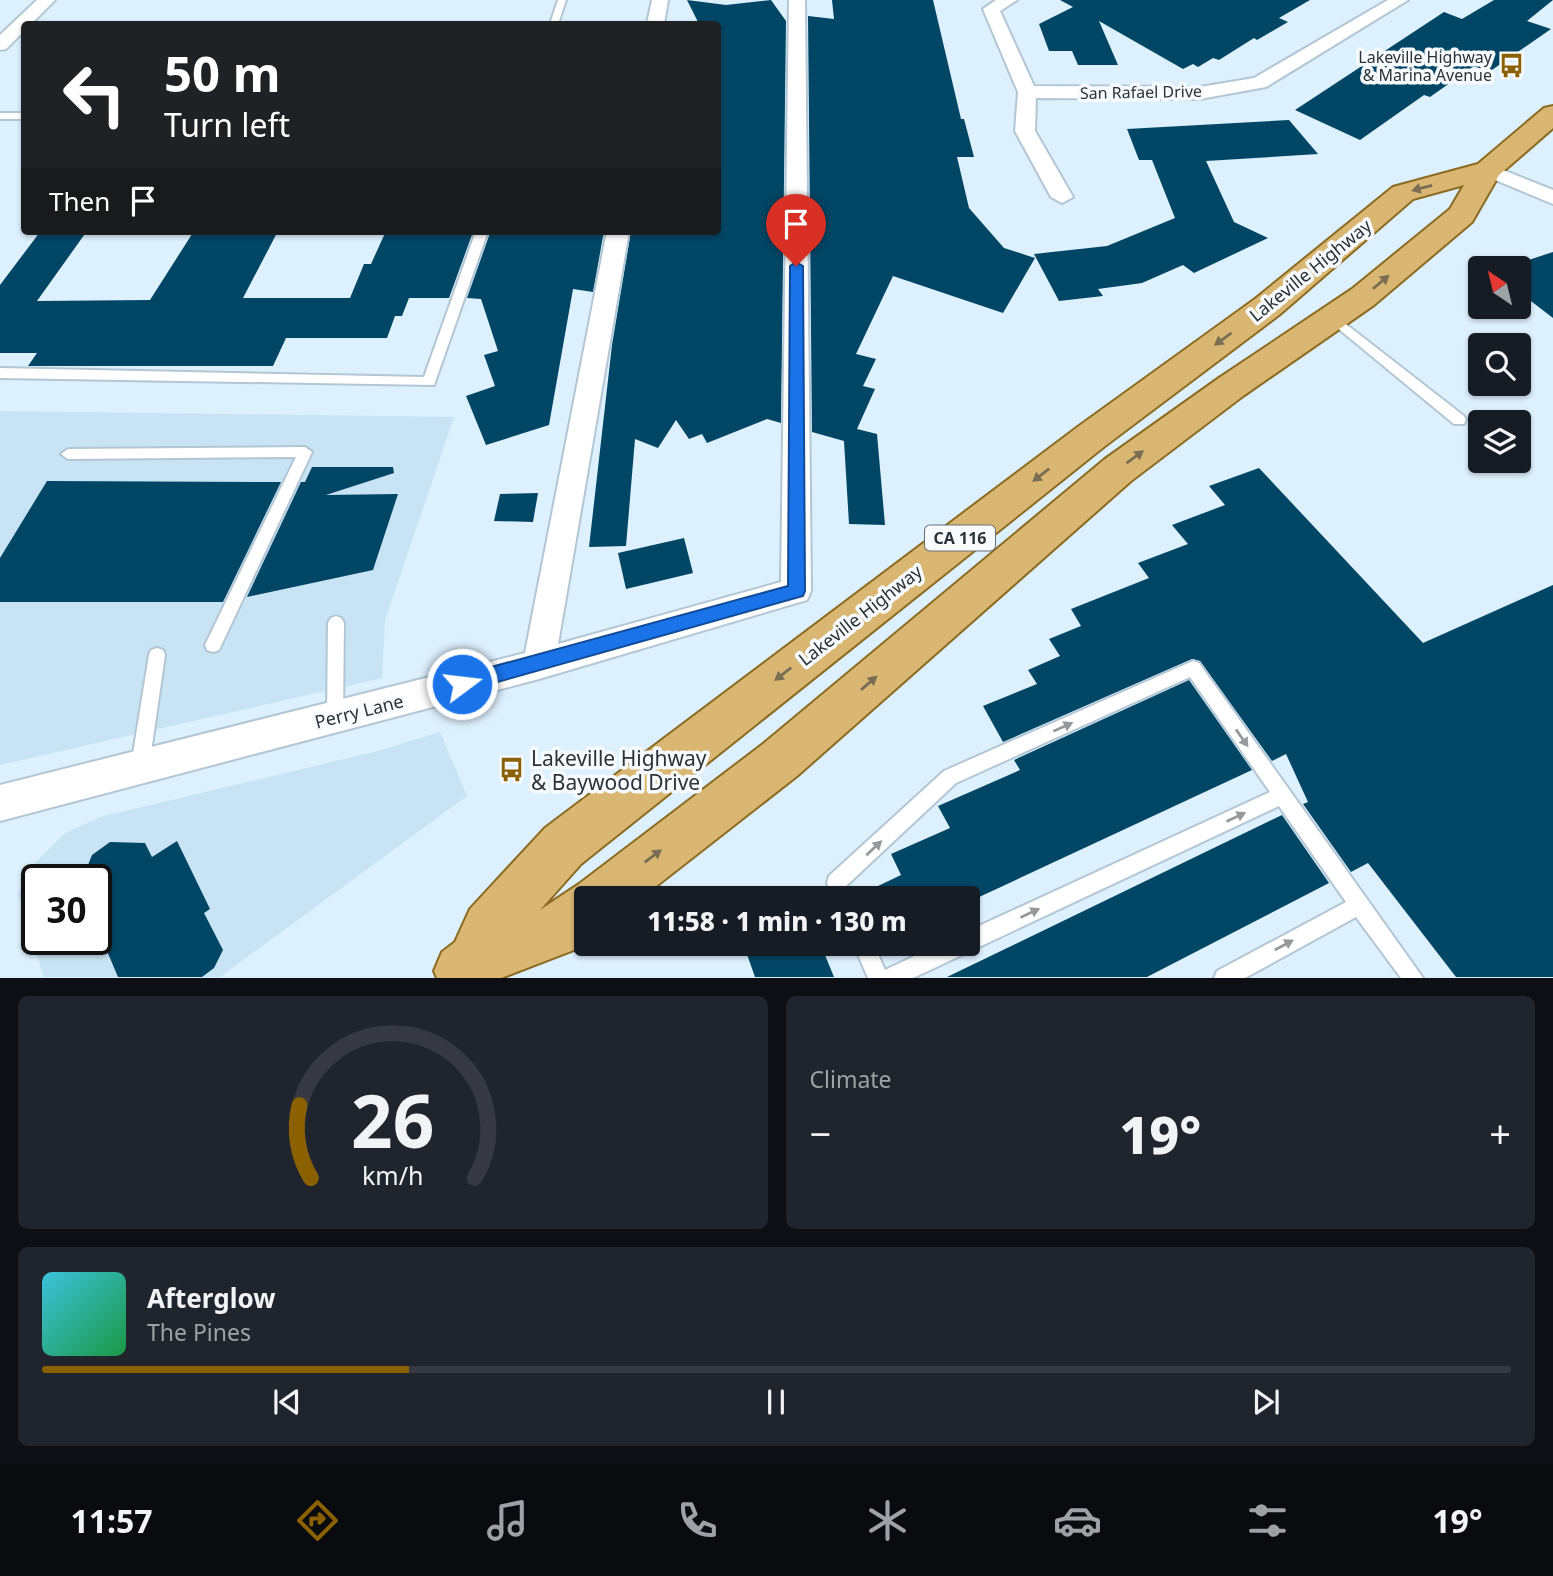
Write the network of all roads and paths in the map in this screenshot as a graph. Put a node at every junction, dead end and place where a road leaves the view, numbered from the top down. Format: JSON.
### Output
{"nodes":[{"id":1,"x":47,"y":0,"type":"edge"},
{"id":2,"x":562,"y":0,"type":"edge"},
{"id":3,"x":660,"y":0,"type":"edge"},
{"id":4,"x":797,"y":0,"type":"edge"},
{"id":5,"x":1009,"y":0,"type":"edge"},
{"id":6,"x":1400,"y":0,"type":"edge"},
{"id":7,"x":25,"y":21,"type":"edge"},
{"id":8,"x":555,"y":21,"type":"edge"},
{"id":9,"x":656,"y":21,"type":"edge"},
{"id":10,"x":21,"y":25,"type":"edge"},
{"id":11,"x":0,"y":45,"type":"edge"},
{"id":12,"x":1027,"y":92,"type":"junction"},
{"id":13,"x":1553,"y":114,"type":"edge"},
{"id":14,"x":0,"y":116,"type":"edge"},
{"id":15,"x":21,"y":116,"type":"edge"},
{"id":16,"x":1488,"y":170,"type":"junction"},
{"id":17,"x":1062,"y":197,"type":"dead end"},
{"id":18,"x":1553,"y":198,"type":"edge"},
{"id":19,"x":480,"y":235,"type":"edge"},
{"id":20,"x":617,"y":235,"type":"edge"},
{"id":21,"x":1333,"y":318,"type":"junction"},
{"id":22,"x":0,"y":373,"type":"edge"},
{"id":23,"x":1460,"y":420,"type":"dead end"},
{"id":24,"x":68,"y":454,"type":"dead end"},
{"id":25,"x":336,"y":623,"type":"dead end"},
{"id":26,"x":213,"y":645,"type":"dead end"},
{"id":27,"x":157,"y":655,"type":"dead end"},
{"id":28,"x":539,"y":664,"type":"junction"},
{"id":29,"x":335,"y":717,"type":"junction"},
{"id":30,"x":140,"y":768,"type":"junction"},
{"id":31,"x":1283,"y":795,"type":"junction"},
{"id":32,"x":0,"y":803,"type":"edge"},
{"id":33,"x":615,"y":886,"type":"edge"},
{"id":34,"x":837,"y":886,"type":"edge"},
{"id":35,"x":1359,"y":905,"type":"junction"},
{"id":36,"x":574,"y":917,"type":"edge"},
{"id":37,"x":980,"y":936,"type":"edge"},
{"id":38,"x":869,"y":956,"type":"edge"},
{"id":39,"x":936,"y":956,"type":"edge"},
{"id":40,"x":463,"y":969,"type":"edge"},
{"id":41,"x":878,"y":978,"type":"edge"},
{"id":42,"x":890,"y":978,"type":"edge"},
{"id":43,"x":1224,"y":978,"type":"edge"},
{"id":44,"x":1413,"y":978,"type":"edge"}],
"edges":[{"from":1,"to":7,"type":"street"},
{"from":2,"to":8,"type":"lane"},
{"from":3,"to":9,"type":"street"},
{"from":4,"to":28,"type":"street","name":"Perry Lane"},
{"from":5,"to":12,"type":"street"},
{"from":6,"to":12,"type":"street","name":"San Rafael Drive"},
{"from":10,"to":11,"type":"street"},
{"from":12,"to":17,"type":"street"},
{"from":13,"to":16,"type":"main road","name":"Lakeville Highway","number":"CA 116"},
{"from":14,"to":15,"type":"lane"},
{"from":16,"to":18,"type":"street"},
{"from":21,"to":16,"type":"main road","name":"Lakeville Highway","number":"CA 116","one_way":true},
{"from":16,"to":40,"type":"main road","name":"Lakeville Highway","number":"CA 116","one_way":true},
{"from":19,"to":22,"type":"lane"},
{"from":20,"to":28,"type":"street"},
{"from":21,"to":23,"type":"lane"},
{"from":33,"to":21,"type":"main road","name":"Lakeville Highway","number":"CA 116","one_way":true},
{"from":24,"to":26,"type":"lane"},
{"from":25,"to":29,"type":"lane"},
{"from":27,"to":30,"type":"lane"},
{"from":28,"to":29,"type":"street","name":"Perry Lane"},
{"from":29,"to":30,"type":"street","name":"Perry Lane"},
{"from":30,"to":32,"type":"street","name":"Perry Lane"},
{"from":34,"to":31,"type":"lane","one_way":true},
{"from":31,"to":35,"type":"lane"},
{"from":37,"to":31,"type":"lane","one_way":true},
{"from":43,"to":35,"type":"lane","one_way":true},
{"from":35,"to":44,"type":"lane"},
{"from":36,"to":40,"type":"main road","name":"Lakeville Highway","number":"CA 116"},
{"from":38,"to":41,"type":"lane"},
{"from":39,"to":42,"type":"lane"}]}
